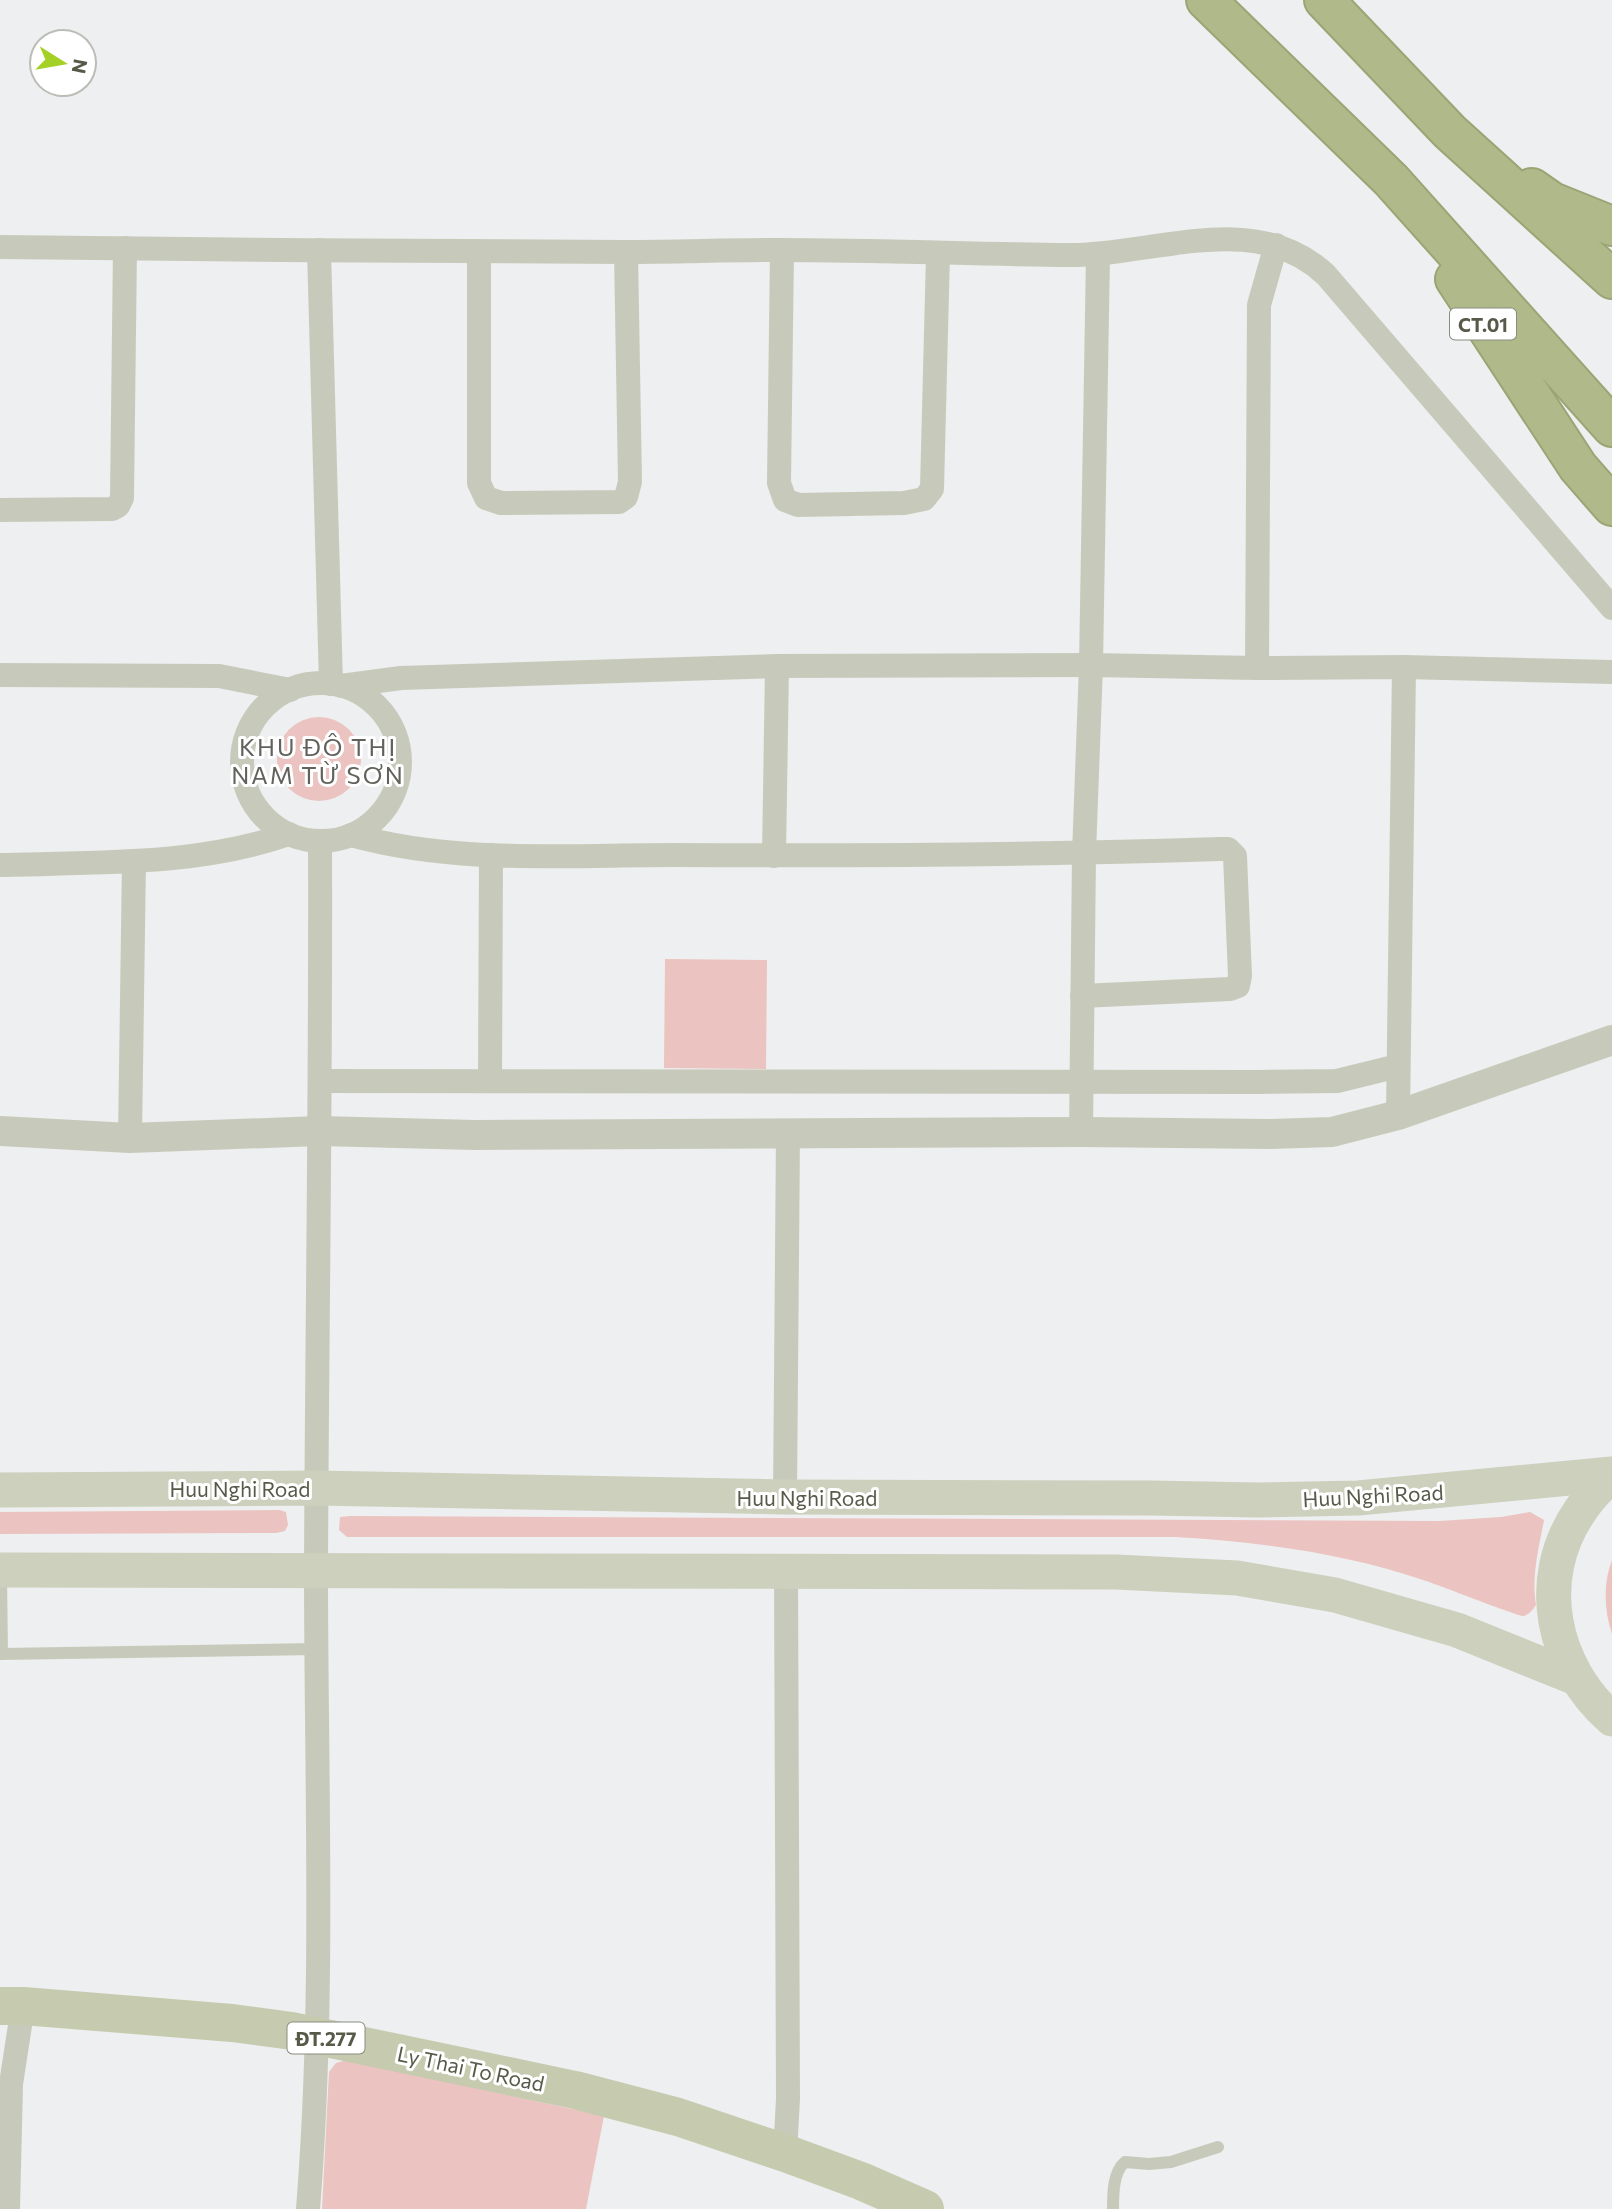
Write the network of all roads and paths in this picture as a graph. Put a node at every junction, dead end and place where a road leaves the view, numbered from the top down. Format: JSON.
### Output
{"nodes":[{"id":1,"x":1206,"y":0,"type":"edge"},
{"id":2,"x":1324,"y":0,"type":"edge"},
{"id":3,"x":1450,"y":132,"type":"junction"},
{"id":4,"x":1391,"y":180,"type":"junction"},
{"id":5,"x":1612,"y":226,"type":"edge"},
{"id":6,"x":1561,"y":232,"type":"junction"},
{"id":7,"x":1276,"y":245,"type":"junction"},
{"id":8,"x":0,"y":247,"type":"edge"},
{"id":9,"x":125,"y":248,"type":"junction"},
{"id":10,"x":319,"y":250,"type":"junction"},
{"id":11,"x":782,"y":250,"type":"junction"},
{"id":12,"x":479,"y":251,"type":"junction"},
{"id":13,"x":626,"y":252,"type":"junction"},
{"id":14,"x":1612,"y":253,"type":"edge"},
{"id":15,"x":938,"y":254,"type":"junction"},
{"id":16,"x":1098,"y":255,"type":"junction"},
{"id":17,"x":1612,"y":279,"type":"edge"},
{"id":18,"x":1612,"y":427,"type":"edge"},
{"id":19,"x":1612,"y":506,"type":"edge"},
{"id":20,"x":0,"y":510,"type":"edge"},
{"id":21,"x":1612,"y":608,"type":"edge"},
{"id":22,"x":1091,"y":665,"type":"junction"},
{"id":23,"x":777,"y":666,"type":"junction"},
{"id":24,"x":1404,"y":667,"type":"junction"},
{"id":25,"x":1257,"y":668,"type":"junction"},
{"id":26,"x":1612,"y":672,"type":"edge"},
{"id":27,"x":0,"y":675,"type":"edge"},
{"id":28,"x":336,"y":685,"type":"junction"},
{"id":29,"x":290,"y":690,"type":"junction"},
{"id":30,"x":289,"y":834,"type":"junction"},
{"id":31,"x":351,"y":835,"type":"junction"},
{"id":32,"x":320,"y":841,"type":"junction"},
{"id":33,"x":1084,"y":854,"type":"junction"},
{"id":34,"x":491,"y":855,"type":"junction"},
{"id":35,"x":774,"y":856,"type":"junction"},
{"id":36,"x":134,"y":861,"type":"junction"},
{"id":37,"x":0,"y":865,"type":"edge"},
{"id":38,"x":1083,"y":996,"type":"junction"},
{"id":39,"x":1612,"y":1040,"type":"edge"},
{"id":40,"x":1398,"y":1066,"type":"junction"},
{"id":41,"x":321,"y":1081,"type":"junction"},
{"id":42,"x":490,"y":1081,"type":"junction"},
{"id":43,"x":1081,"y":1081,"type":"junction"},
{"id":44,"x":1398,"y":1115,"type":"junction"},
{"id":45,"x":0,"y":1131,"type":"edge"},
{"id":46,"x":320,"y":1131,"type":"junction"},
{"id":47,"x":1081,"y":1132,"type":"junction"},
{"id":48,"x":788,"y":1135,"type":"junction"},
{"id":49,"x":131,"y":1138,"type":"junction"},
{"id":50,"x":1612,"y":1475,"type":"edge"},
{"id":51,"x":317,"y":1488,"type":"junction"},
{"id":52,"x":0,"y":1489,"type":"edge"},
{"id":53,"x":785,"y":1497,"type":"junction"},
{"id":54,"x":316,"y":1569,"type":"junction"},
{"id":55,"x":0,"y":1570,"type":"edge"},
{"id":56,"x":786,"y":1571,"type":"junction"},
{"id":57,"x":317,"y":1649,"type":"junction"},
{"id":58,"x":1,"y":1654,"type":"edge"},
{"id":59,"x":1576,"y":1678,"type":"junction"},
{"id":60,"x":1612,"y":1719,"type":"edge"},
{"id":61,"x":12,"y":2006,"type":"edge"},
{"id":62,"x":317,"y":2036,"type":"junction"},
{"id":63,"x":1218,"y":2147,"type":"dead end"},
{"id":64,"x":785,"y":2153,"type":"junction"},
{"id":65,"x":8,"y":2209,"type":"edge"},
{"id":66,"x":308,"y":2209,"type":"edge"},
{"id":67,"x":925,"y":2209,"type":"edge"},
{"id":68,"x":1113,"y":2209,"type":"edge"}],
"edges":[{"from":1,"to":4,"type":"highway","number":"CT.01"},
{"from":2,"to":3,"type":"highway"},
{"from":3,"to":5,"type":"highway"},
{"from":3,"to":6,"type":"highway"},
{"from":4,"to":18,"type":"highway","number":"CT.01"},
{"from":4,"to":19,"type":"highway","number":"CT.01"},
{"from":6,"to":14,"type":"highway"},
{"from":6,"to":17,"type":"highway"},
{"from":7,"to":16,"type":"street"},
{"from":7,"to":21,"type":"street"},
{"from":7,"to":25,"type":"street"},
{"from":8,"to":9,"type":"street"},
{"from":9,"to":10,"type":"street"},
{"from":9,"to":20,"type":"street"},
{"from":10,"to":12,"type":"street"},
{"from":10,"to":28,"type":"street"},
{"from":11,"to":13,"type":"street"},
{"from":11,"to":15,"type":"street"},
{"from":11,"to":15,"type":"street"},
{"from":12,"to":13,"type":"street"},
{"from":12,"to":13,"type":"street"},
{"from":15,"to":16,"type":"street"},
{"from":16,"to":22,"type":"street"},
{"from":22,"to":23,"type":"street"},
{"from":22,"to":25,"type":"street"},
{"from":22,"to":33,"type":"street"},
{"from":23,"to":28,"type":"street"},
{"from":23,"to":35,"type":"street"},
{"from":24,"to":25,"type":"street"},
{"from":24,"to":26,"type":"street"},
{"from":24,"to":40,"type":"street"},
{"from":27,"to":29,"type":"street"},
{"from":28,"to":29,"type":"street"},
{"from":28,"to":31,"type":"street"},
{"from":29,"to":30,"type":"street"},
{"from":30,"to":32,"type":"street"},
{"from":30,"to":36,"type":"street"},
{"from":31,"to":32,"type":"street"},
{"from":31,"to":34,"type":"street"},
{"from":32,"to":41,"type":"street"},
{"from":33,"to":35,"type":"street"},
{"from":33,"to":38,"type":"street"},
{"from":33,"to":38,"type":"street"},
{"from":34,"to":35,"type":"street"},
{"from":34,"to":42,"type":"street"},
{"from":36,"to":37,"type":"street"},
{"from":36,"to":49,"type":"street"},
{"from":38,"to":43,"type":"street"},
{"from":39,"to":44,"type":"street"},
{"from":40,"to":43,"type":"street"},
{"from":40,"to":44,"type":"street"},
{"from":41,"to":42,"type":"street"},
{"from":41,"to":46,"type":"street"},
{"from":42,"to":43,"type":"street"},
{"from":43,"to":47,"type":"street"},
{"from":44,"to":47,"type":"street"},
{"from":45,"to":49,"type":"street"},
{"from":46,"to":48,"type":"street"},
{"from":46,"to":49,"type":"street"},
{"from":46,"to":51,"type":"street"},
{"from":47,"to":48,"type":"street"},
{"from":48,"to":53,"type":"street"},
{"from":50,"to":53,"type":"main road","name":"Huu Nghi Road"},
{"from":50,"to":59,"type":"main road"},
{"from":51,"to":52,"type":"main road","name":"Huu Nghi Road"},
{"from":51,"to":53,"type":"main road","name":"Huu Nghi Road"},
{"from":51,"to":54,"type":"street"},
{"from":54,"to":55,"type":"main road"},
{"from":54,"to":56,"type":"main road"},
{"from":54,"to":57,"type":"street"},
{"from":55,"to":58,"type":"lane"},
{"from":56,"to":59,"type":"main road"},
{"from":56,"to":64,"type":"street"},
{"from":57,"to":58,"type":"lane"},
{"from":57,"to":62,"type":"street"},
{"from":59,"to":60,"type":"main road"},
{"from":61,"to":62,"type":"main road","name":"Ly Thai To Road","number":"ĐT.277"},
{"from":61,"to":65,"type":"street"},
{"from":62,"to":64,"type":"main road","name":"Ly Thai To Road","number":"ĐT.277"},
{"from":62,"to":66,"type":"street"},
{"from":63,"to":68,"type":"lane"},
{"from":64,"to":67,"type":"main road","name":"Ly Thai To Road","number":"ĐT.277"}]}
